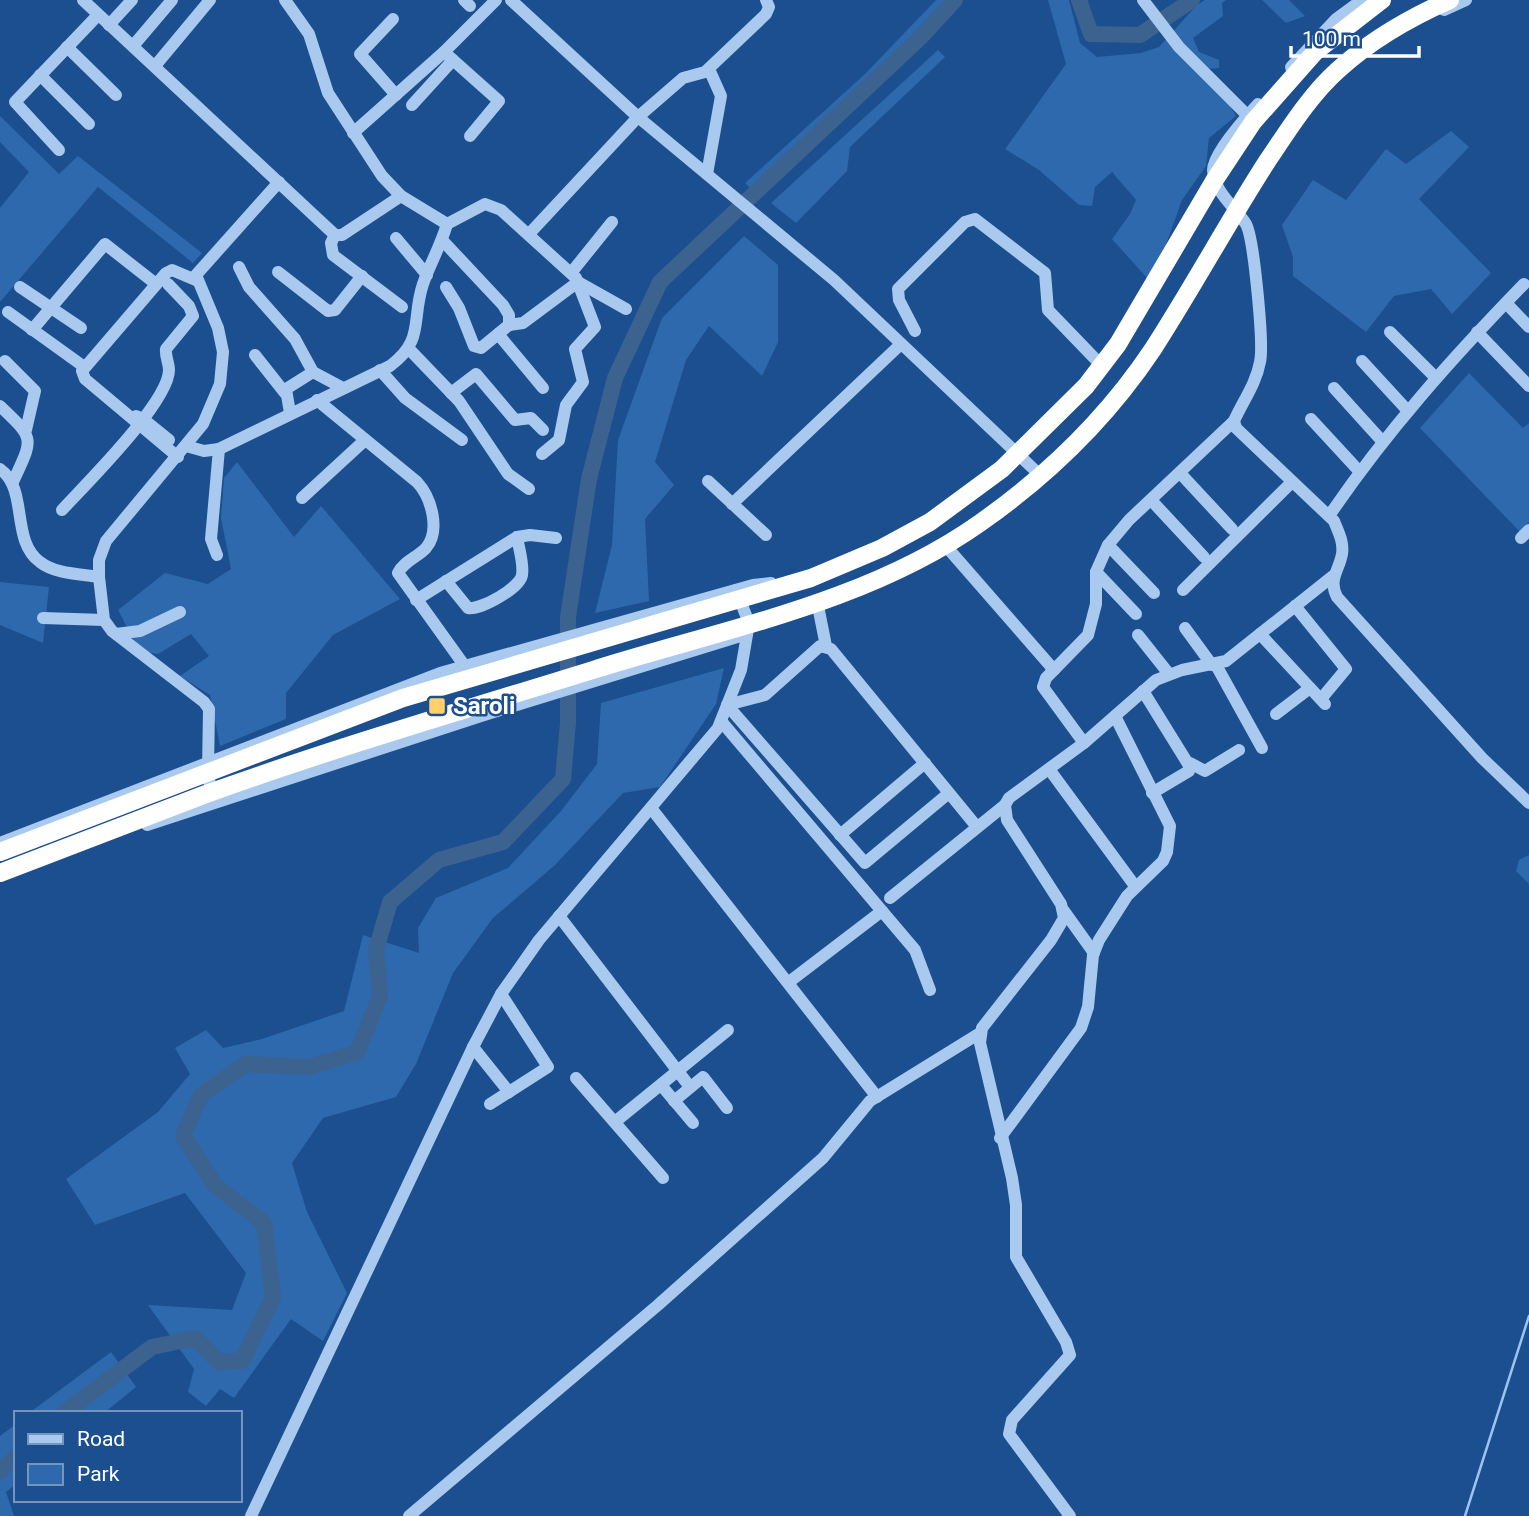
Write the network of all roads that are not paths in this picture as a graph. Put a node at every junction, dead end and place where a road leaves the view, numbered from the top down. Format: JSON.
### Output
{"nodes":[{"id":1,"x":83,"y":0,"type":"edge"},
{"id":2,"x":132,"y":0,"type":"edge"},
{"id":3,"x":173,"y":0,"type":"edge"},
{"id":4,"x":210,"y":0,"type":"edge"},
{"id":5,"x":285,"y":0,"type":"edge"},
{"id":6,"x":496,"y":0,"type":"edge"},
{"id":7,"x":512,"y":0,"type":"edge"},
{"id":8,"x":766,"y":0,"type":"edge"},
{"id":9,"x":1143,"y":0,"type":"edge"},
{"id":10,"x":1362,"y":0,"type":"edge"},
{"id":11,"x":1382,"y":0,"type":"edge"},
{"id":12,"x":1450,"y":0,"type":"edge"},
{"id":13,"x":1466,"y":0,"type":"edge"},
{"id":14,"x":98,"y":15,"type":"junction"},
{"id":15,"x":393,"y":19,"type":"dead end"},
{"id":16,"x":109,"y":25,"type":"junction"},
{"id":17,"x":133,"y":46,"type":"junction"},
{"id":18,"x":67,"y":47,"type":"junction"},
{"id":19,"x":449,"y":56,"type":"junction"},
{"id":20,"x":155,"y":66,"type":"junction"},
{"id":21,"x":709,"y":69,"type":"junction"},
{"id":22,"x":40,"y":75,"type":"junction"},
{"id":23,"x":116,"y":95,"type":"dead end"},
{"id":24,"x":396,"y":95,"type":"junction"},
{"id":25,"x":412,"y":105,"type":"dead end"},
{"id":26,"x":638,"y":117,"type":"junction"},
{"id":27,"x":1250,"y":119,"type":"junction"},
{"id":28,"x":89,"y":124,"type":"dead end"},
{"id":29,"x":353,"y":133,"type":"junction"},
{"id":30,"x":470,"y":136,"type":"dead end"},
{"id":31,"x":59,"y":150,"type":"dead end"},
{"id":32,"x":707,"y":174,"type":"junction"},
{"id":33,"x":1214,"y":181,"type":"junction"},
{"id":34,"x":278,"y":182,"type":"junction"},
{"id":35,"x":401,"y":196,"type":"junction"},
{"id":36,"x":1237,"y":214,"type":"junction"},
{"id":37,"x":612,"y":222,"type":"dead end"},
{"id":38,"x":447,"y":224,"type":"junction"},
{"id":39,"x":529,"y":234,"type":"junction"},
{"id":40,"x":335,"y":235,"type":"junction"},
{"id":41,"x":396,"y":238,"type":"dead end"},
{"id":42,"x":443,"y":241,"type":"junction"},
{"id":43,"x":239,"y":267,"type":"dead end"},
{"id":44,"x":278,"y":272,"type":"dead end"},
{"id":45,"x":427,"y":275,"type":"junction"},
{"id":46,"x":362,"y":276,"type":"junction"},
{"id":47,"x":575,"y":277,"type":"junction"},
{"id":48,"x":198,"y":281,"type":"junction"},
{"id":49,"x":162,"y":284,"type":"junction"},
{"id":50,"x":1524,"y":285,"type":"dead end"},
{"id":51,"x":20,"y":287,"type":"dead end"},
{"id":52,"x":446,"y":287,"type":"dead end"},
{"id":53,"x":1506,"y":303,"type":"junction"},
{"id":54,"x":1142,"y":304,"type":"junction"},
{"id":55,"x":52,"y":306,"type":"junction"},
{"id":56,"x":402,"y":307,"type":"dead end"},
{"id":57,"x":626,"y":309,"type":"dead end"},
{"id":58,"x":8,"y":312,"type":"dead end"},
{"id":59,"x":1170,"y":320,"type":"junction"},
{"id":60,"x":509,"y":325,"type":"junction"},
{"id":61,"x":1529,"y":327,"type":"edge"},
{"id":62,"x":81,"y":328,"type":"dead end"},
{"id":63,"x":32,"y":330,"type":"junction"},
{"id":64,"x":915,"y":331,"type":"dead end"},
{"id":65,"x":1390,"y":332,"type":"dead end"},
{"id":66,"x":1477,"y":332,"type":"junction"},
{"id":67,"x":498,"y":334,"type":"junction"},
{"id":68,"x":901,"y":344,"type":"junction"},
{"id":69,"x":409,"y":349,"type":"junction"},
{"id":70,"x":255,"y":355,"type":"dead end"},
{"id":71,"x":5,"y":360,"type":"dead end"},
{"id":72,"x":1362,"y":361,"type":"dead end"},
{"id":73,"x":83,"y":366,"type":"junction"},
{"id":74,"x":1102,"y":366,"type":"junction"},
{"id":75,"x":380,"y":370,"type":"junction"},
{"id":76,"x":313,"y":372,"type":"junction"},
{"id":77,"x":1436,"y":378,"type":"junction"},
{"id":78,"x":1529,"y":386,"type":"edge"},
{"id":79,"x":343,"y":388,"type":"junction"},
{"id":80,"x":543,"y":388,"type":"dead end"},
{"id":81,"x":1334,"y":388,"type":"dead end"},
{"id":82,"x":285,"y":393,"type":"junction"},
{"id":83,"x":451,"y":393,"type":"junction"},
{"id":84,"x":317,"y":400,"type":"junction"},
{"id":85,"x":0,"y":406,"type":"edge"},
{"id":86,"x":1408,"y":411,"type":"junction"},
{"id":87,"x":290,"y":413,"type":"junction"},
{"id":88,"x":1311,"y":419,"type":"dead end"},
{"id":89,"x":1234,"y":421,"type":"junction"},
{"id":90,"x":141,"y":422,"type":"junction"},
{"id":91,"x":26,"y":430,"type":"junction"},
{"id":92,"x":543,"y":430,"type":"dead end"},
{"id":93,"x":462,"y":440,"type":"dead end"},
{"id":94,"x":364,"y":441,"type":"junction"},
{"id":95,"x":1382,"y":441,"type":"junction"},
{"id":96,"x":219,"y":449,"type":"junction"},
{"id":97,"x":182,"y":451,"type":"junction"},
{"id":98,"x":1020,"y":453,"type":"junction"},
{"id":99,"x":542,"y":454,"type":"dead end"},
{"id":100,"x":0,"y":468,"type":"edge"},
{"id":101,"x":1359,"y":471,"type":"junction"},
{"id":102,"x":1180,"y":473,"type":"junction"},
{"id":103,"x":1041,"y":476,"type":"junction"},
{"id":104,"x":708,"y":481,"type":"dead end"},
{"id":105,"x":13,"y":482,"type":"junction"},
{"id":106,"x":1292,"y":482,"type":"junction"},
{"id":107,"x":529,"y":489,"type":"dead end"},
{"id":108,"x":302,"y":498,"type":"dead end"},
{"id":109,"x":1151,"y":500,"type":"junction"},
{"id":110,"x":732,"y":504,"type":"junction"},
{"id":111,"x":62,"y":510,"type":"dead end"},
{"id":112,"x":1329,"y":516,"type":"junction"},
{"id":113,"x":1232,"y":529,"type":"dead end"},
{"id":114,"x":766,"y":535,"type":"dead end"},
{"id":115,"x":517,"y":537,"type":"junction"},
{"id":116,"x":555,"y":538,"type":"dead end"},
{"id":117,"x":945,"y":545,"type":"junction"},
{"id":118,"x":1108,"y":545,"type":"junction"},
{"id":119,"x":216,"y":555,"type":"dead end"},
{"id":120,"x":1205,"y":557,"type":"dead end"},
{"id":121,"x":1096,"y":572,"type":"junction"},
{"id":122,"x":1333,"y":576,"type":"junction"},
{"id":123,"x":99,"y":577,"type":"junction"},
{"id":124,"x":446,"y":581,"type":"junction"},
{"id":125,"x":1183,"y":590,"type":"dead end"},
{"id":126,"x":1154,"y":593,"type":"dead end"},
{"id":127,"x":738,"y":595,"type":"junction"},
{"id":128,"x":414,"y":597,"type":"junction"},
{"id":129,"x":817,"y":601,"type":"junction"},
{"id":130,"x":1295,"y":606,"type":"junction"},
{"id":131,"x":180,"y":612,"type":"dead end"},
{"id":132,"x":1136,"y":614,"type":"dead end"},
{"id":133,"x":103,"y":616,"type":"junction"},
{"id":134,"x":43,"y":618,"type":"dead end"},
{"id":135,"x":1185,"y":628,"type":"dead end"},
{"id":136,"x":748,"y":629,"type":"junction"},
{"id":137,"x":116,"y":634,"type":"junction"},
{"id":138,"x":1260,"y":634,"type":"junction"},
{"id":139,"x":1138,"y":635,"type":"dead end"},
{"id":140,"x":826,"y":646,"type":"junction"},
{"id":141,"x":543,"y":652,"type":"junction"},
{"id":142,"x":464,"y":665,"type":"junction"},
{"id":143,"x":1214,"y":665,"type":"junction"},
{"id":144,"x":1054,"y":670,"type":"junction"},
{"id":145,"x":1169,"y":674,"type":"junction"},
{"id":146,"x":1310,"y":688,"type":"junction"},
{"id":147,"x":1143,"y":691,"type":"junction"},
{"id":148,"x":727,"y":705,"type":"junction"},
{"id":149,"x":1276,"y":714,"type":"dead end"},
{"id":150,"x":1115,"y":716,"type":"junction"},
{"id":151,"x":721,"y":721,"type":"junction"},
{"id":152,"x":1084,"y":743,"type":"junction"},
{"id":153,"x":1262,"y":748,"type":"dead end"},
{"id":154,"x":1239,"y":750,"type":"dead end"},
{"id":155,"x":925,"y":763,"type":"junction"},
{"id":156,"x":1190,"y":763,"type":"junction"},
{"id":157,"x":208,"y":766,"type":"junction"},
{"id":158,"x":1049,"y":769,"type":"junction"},
{"id":159,"x":949,"y":793,"type":"junction"},
{"id":160,"x":1152,"y":793,"type":"junction"},
{"id":161,"x":211,"y":798,"type":"junction"},
{"id":162,"x":1529,"y":803,"type":"edge"},
{"id":163,"x":1005,"y":805,"type":"junction"},
{"id":164,"x":651,"y":808,"type":"junction"},
{"id":165,"x":977,"y":827,"type":"junction"},
{"id":166,"x":840,"y":835,"type":"junction"},
{"id":167,"x":0,"y":843,"type":"edge"},
{"id":168,"x":0,"y":852,"type":"edge"},
{"id":169,"x":0,"y":873,"type":"edge"},
{"id":170,"x":0,"y":881,"type":"edge"},
{"id":171,"x":1135,"y":886,"type":"junction"},
{"id":172,"x":890,"y":898,"type":"dead end"},
{"id":173,"x":882,"y":911,"type":"junction"},
{"id":174,"x":1064,"y":911,"type":"junction"},
{"id":175,"x":559,"y":916,"type":"junction"},
{"id":176,"x":1094,"y":953,"type":"junction"},
{"id":177,"x":789,"y":982,"type":"junction"},
{"id":178,"x":930,"y":990,"type":"dead end"},
{"id":179,"x":501,"y":994,"type":"junction"},
{"id":180,"x":728,"y":1030,"type":"dead end"},
{"id":181,"x":980,"y":1037,"type":"junction"},
{"id":182,"x":472,"y":1047,"type":"junction"},
{"id":183,"x":677,"y":1071,"type":"junction"},
{"id":184,"x":576,"y":1078,"type":"dead end"},
{"id":185,"x":661,"y":1085,"type":"junction"},
{"id":186,"x":690,"y":1087,"type":"junction"},
{"id":187,"x":509,"y":1092,"type":"junction"},
{"id":188,"x":877,"y":1097,"type":"junction"},
{"id":189,"x":674,"y":1101,"type":"junction"},
{"id":190,"x":490,"y":1104,"type":"dead end"},
{"id":191,"x":727,"y":1108,"type":"dead end"},
{"id":192,"x":616,"y":1121,"type":"junction"},
{"id":193,"x":694,"y":1123,"type":"dead end"},
{"id":194,"x":1000,"y":1138,"type":"junction"},
{"id":195,"x":663,"y":1178,"type":"dead end"},
{"id":196,"x":251,"y":1516,"type":"edge"},
{"id":197,"x":408,"y":1516,"type":"edge"},
{"id":198,"x":1070,"y":1516,"type":"edge"}],
"edges":[{"from":1,"to":14,"type":"street"},
{"from":2,"to":16,"type":"street"},
{"from":3,"to":17,"type":"street"},
{"from":4,"to":20,"type":"street"},
{"from":5,"to":29,"type":"street"},
{"from":6,"to":19,"type":"street"},
{"from":7,"to":26,"type":"street"},
{"from":8,"to":21,"type":"street"},
{"from":9,"to":27,"type":"street"},
{"from":10,"to":27,"type":"street"},
{"from":11,"to":27,"type":"highway"},
{"from":12,"to":36,"type":"highway"},
{"from":13,"to":36,"type":"street"},
{"from":14,"to":16,"type":"street"},
{"from":14,"to":18,"type":"street"},
{"from":15,"to":24,"type":"street"},
{"from":16,"to":17,"type":"street"},
{"from":17,"to":20,"type":"street"},
{"from":18,"to":22,"type":"street"},
{"from":18,"to":23,"type":"street"},
{"from":19,"to":24,"type":"street"},
{"from":19,"to":25,"type":"street"},
{"from":19,"to":30,"type":"street"},
{"from":20,"to":34,"type":"street"},
{"from":21,"to":26,"type":"street"},
{"from":21,"to":32,"type":"street"},
{"from":22,"to":28,"type":"street"},
{"from":22,"to":31,"type":"street"},
{"from":24,"to":29,"type":"street"},
{"from":26,"to":32,"type":"street"},
{"from":26,"to":39,"type":"street"},
{"from":27,"to":33,"type":"highway"},
{"from":29,"to":35,"type":"street"},
{"from":32,"to":68,"type":"street"},
{"from":33,"to":36,"type":"street"},
{"from":33,"to":54,"type":"highway"},
{"from":34,"to":40,"type":"street"},
{"from":34,"to":48,"type":"street"},
{"from":35,"to":38,"type":"street"},
{"from":35,"to":40,"type":"street"},
{"from":36,"to":59,"type":"highway"},
{"from":36,"to":89,"type":"street"},
{"from":37,"to":47,"type":"street"},
{"from":38,"to":39,"type":"street"},
{"from":38,"to":42,"type":"street"},
{"from":39,"to":47,"type":"street"},
{"from":40,"to":46,"type":"street"},
{"from":41,"to":45,"type":"street"},
{"from":42,"to":45,"type":"street"},
{"from":42,"to":60,"type":"street"},
{"from":43,"to":76,"type":"street"},
{"from":44,"to":46,"type":"street"},
{"from":45,"to":69,"type":"street"},
{"from":46,"to":56,"type":"street"},
{"from":47,"to":57,"type":"street"},
{"from":47,"to":60,"type":"street"},
{"from":47,"to":99,"type":"street"},
{"from":48,"to":49,"type":"street"},
{"from":48,"to":97,"type":"street"},
{"from":49,"to":55,"type":"street"},
{"from":49,"to":73,"type":"street"},
{"from":49,"to":90,"type":"street"},
{"from":50,"to":53,"type":"street"},
{"from":51,"to":55,"type":"street"},
{"from":52,"to":67,"type":"street"},
{"from":53,"to":61,"type":"street"},
{"from":53,"to":66,"type":"street"},
{"from":54,"to":59,"type":"highway"},
{"from":54,"to":74,"type":"highway"},
{"from":55,"to":62,"type":"street"},
{"from":55,"to":63,"type":"street"},
{"from":58,"to":63,"type":"street"},
{"from":59,"to":103,"type":"highway"},
{"from":60,"to":67,"type":"street"},
{"from":63,"to":73,"type":"street"},
{"from":64,"to":74,"type":"street"},
{"from":65,"to":77,"type":"street"},
{"from":66,"to":77,"type":"street"},
{"from":66,"to":78,"type":"street"},
{"from":67,"to":80,"type":"street"},
{"from":68,"to":98,"type":"street"},
{"from":68,"to":110,"type":"street"},
{"from":69,"to":75,"type":"street"},
{"from":69,"to":83,"type":"street"},
{"from":70,"to":82,"type":"street"},
{"from":71,"to":91,"type":"street"},
{"from":72,"to":86,"type":"street"},
{"from":73,"to":90,"type":"street"},
{"from":74,"to":98,"type":"highway"},
{"from":75,"to":79,"type":"street"},
{"from":75,"to":93,"type":"street"},
{"from":76,"to":79,"type":"street"},
{"from":76,"to":82,"type":"street"},
{"from":77,"to":86,"type":"street"},
{"from":79,"to":84,"type":"street"},
{"from":81,"to":95,"type":"street"},
{"from":82,"to":87,"type":"street"},
{"from":83,"to":92,"type":"street"},
{"from":83,"to":107,"type":"street"},
{"from":84,"to":87,"type":"street"},
{"from":84,"to":94,"type":"street"},
{"from":85,"to":91,"type":"street"},
{"from":86,"to":95,"type":"street"},
{"from":87,"to":96,"type":"street"},
{"from":88,"to":101,"type":"street"},
{"from":89,"to":102,"type":"street"},
{"from":89,"to":106,"type":"street"},
{"from":90,"to":97,"type":"street"},
{"from":90,"to":111,"type":"street"},
{"from":91,"to":105,"type":"street"},
{"from":94,"to":108,"type":"street"},
{"from":94,"to":128,"type":"street"},
{"from":95,"to":101,"type":"street"},
{"from":96,"to":97,"type":"street"},
{"from":96,"to":119,"type":"street"},
{"from":97,"to":123,"type":"street"},
{"from":98,"to":103,"type":"street"},
{"from":98,"to":127,"type":"highway"},
{"from":100,"to":105,"type":"street"},
{"from":101,"to":112,"type":"street"},
{"from":102,"to":109,"type":"street"},
{"from":102,"to":113,"type":"street"},
{"from":103,"to":117,"type":"highway"},
{"from":104,"to":110,"type":"street"},
{"from":105,"to":123,"type":"street"},
{"from":106,"to":112,"type":"street"},
{"from":106,"to":125,"type":"street"},
{"from":109,"to":118,"type":"street"},
{"from":109,"to":120,"type":"street"},
{"from":110,"to":114,"type":"street"},
{"from":112,"to":122,"type":"street"},
{"from":115,"to":116,"type":"street"},
{"from":115,"to":124,"type":"street"},
{"from":115,"to":124,"type":"street"},
{"from":117,"to":129,"type":"highway"},
{"from":117,"to":144,"type":"street"},
{"from":118,"to":121,"type":"street"},
{"from":118,"to":126,"type":"street"},
{"from":121,"to":132,"type":"street"},
{"from":121,"to":144,"type":"street"},
{"from":122,"to":130,"type":"street"},
{"from":122,"to":162,"type":"street"},
{"from":123,"to":133,"type":"street"},
{"from":124,"to":128,"type":"street"},
{"from":127,"to":136,"type":"street"},
{"from":127,"to":141,"type":"highway"},
{"from":128,"to":142,"type":"street"},
{"from":129,"to":136,"type":"highway"},
{"from":129,"to":140,"type":"street"},
{"from":130,"to":138,"type":"street"},
{"from":130,"to":146,"type":"street"},
{"from":131,"to":137,"type":"street"},
{"from":133,"to":134,"type":"street"},
{"from":133,"to":137,"type":"street"},
{"from":135,"to":143,"type":"street"},
{"from":136,"to":148,"type":"street"},
{"from":136,"to":161,"type":"highway"},
{"from":137,"to":157,"type":"street"},
{"from":138,"to":143,"type":"street"},
{"from":138,"to":146,"type":"street"},
{"from":139,"to":145,"type":"street"},
{"from":140,"to":148,"type":"street"},
{"from":140,"to":155,"type":"street"},
{"from":141,"to":142,"type":"street"},
{"from":141,"to":157,"type":"highway"},
{"from":142,"to":157,"type":"street"},
{"from":143,"to":145,"type":"street"},
{"from":143,"to":153,"type":"street"},
{"from":144,"to":152,"type":"street"},
{"from":145,"to":147,"type":"street"},
{"from":146,"to":149,"type":"street"},
{"from":147,"to":150,"type":"street"},
{"from":147,"to":156,"type":"street"},
{"from":148,"to":151,"type":"street"},
{"from":148,"to":166,"type":"street"},
{"from":150,"to":152,"type":"street"},
{"from":150,"to":160,"type":"street"},
{"from":151,"to":164,"type":"street"},
{"from":151,"to":173,"type":"street"},
{"from":152,"to":158,"type":"street"},
{"from":154,"to":156,"type":"street"},
{"from":155,"to":159,"type":"street"},
{"from":155,"to":166,"type":"street"},
{"from":156,"to":160,"type":"street"},
{"from":157,"to":161,"type":"street"},
{"from":157,"to":167,"type":"street"},
{"from":157,"to":168,"type":"highway"},
{"from":158,"to":163,"type":"street"},
{"from":158,"to":171,"type":"street"},
{"from":159,"to":165,"type":"street"},
{"from":159,"to":166,"type":"street"},
{"from":160,"to":171,"type":"street"},
{"from":161,"to":169,"type":"highway"},
{"from":161,"to":170,"type":"street"},
{"from":163,"to":165,"type":"street"},
{"from":163,"to":174,"type":"street"},
{"from":164,"to":175,"type":"street"},
{"from":164,"to":177,"type":"street"},
{"from":165,"to":172,"type":"street"},
{"from":171,"to":176,"type":"street"},
{"from":173,"to":177,"type":"street"},
{"from":173,"to":178,"type":"street"},
{"from":174,"to":176,"type":"street"},
{"from":174,"to":181,"type":"street"},
{"from":175,"to":179,"type":"street"},
{"from":175,"to":183,"type":"street"},
{"from":176,"to":194,"type":"street"},
{"from":177,"to":188,"type":"street"},
{"from":179,"to":182,"type":"street"},
{"from":179,"to":187,"type":"street"},
{"from":180,"to":183,"type":"street"},
{"from":181,"to":188,"type":"street"},
{"from":181,"to":194,"type":"street"},
{"from":182,"to":187,"type":"street"},
{"from":182,"to":196,"type":"street"},
{"from":183,"to":185,"type":"street"},
{"from":183,"to":186,"type":"street"},
{"from":184,"to":192,"type":"street"},
{"from":185,"to":189,"type":"street"},
{"from":185,"to":192,"type":"street"},
{"from":186,"to":189,"type":"street"},
{"from":186,"to":191,"type":"street"},
{"from":187,"to":190,"type":"street"},
{"from":188,"to":197,"type":"street"},
{"from":189,"to":193,"type":"street"},
{"from":192,"to":195,"type":"street"},
{"from":194,"to":198,"type":"street"}]}
